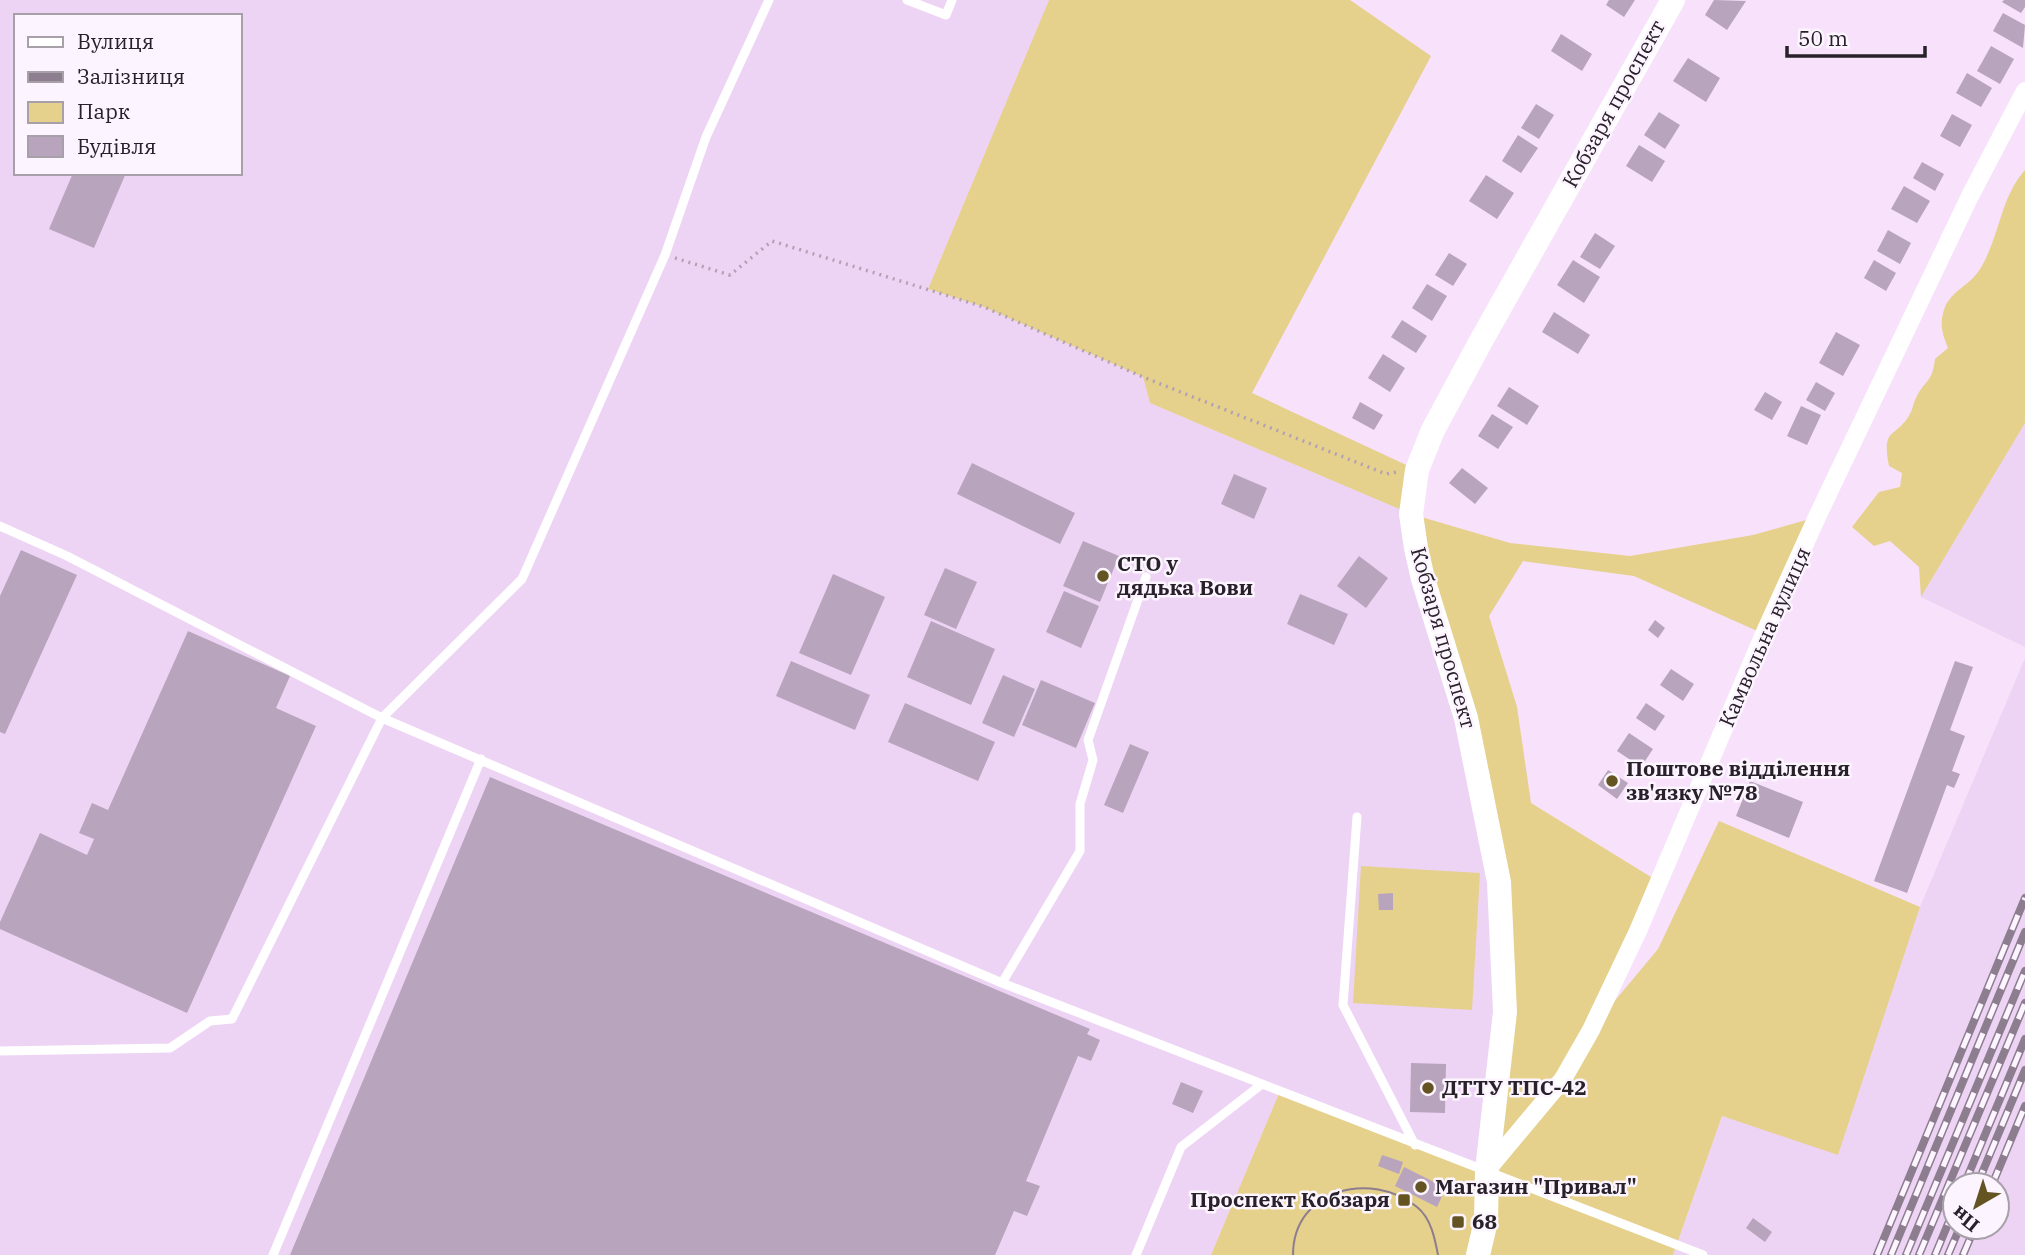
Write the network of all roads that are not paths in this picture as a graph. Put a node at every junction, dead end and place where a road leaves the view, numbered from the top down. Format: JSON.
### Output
{"nodes":[{"id":1,"x":769,"y":0,"type":"edge"},
{"id":2,"x":907,"y":0,"type":"edge"},
{"id":3,"x":952,"y":0,"type":"edge"},
{"id":4,"x":1673,"y":0,"type":"edge"},
{"id":5,"x":2025,"y":91,"type":"edge"},
{"id":6,"x":0,"y":526,"type":"edge"},
{"id":7,"x":1146,"y":578,"type":"dead end"},
{"id":8,"x":382,"y":719,"type":"junction"},
{"id":9,"x":481,"y":759,"type":"junction"},
{"id":10,"x":1357,"y":817,"type":"dead end"},
{"id":11,"x":1002,"y":983,"type":"junction"},
{"id":12,"x":0,"y":1051,"type":"edge"},
{"id":13,"x":1262,"y":1084,"type":"junction"},
{"id":14,"x":1415,"y":1145,"type":"junction"},
{"id":15,"x":1487,"y":1170,"type":"junction"},
{"id":16,"x":273,"y":1255,"type":"edge"},
{"id":17,"x":1136,"y":1255,"type":"edge"},
{"id":18,"x":1478,"y":1255,"type":"edge"},
{"id":19,"x":1703,"y":1255,"type":"edge"}],
"edges":[{"from":1,"to":8,"type":"lane"},
{"from":2,"to":3,"type":"lane"},
{"from":4,"to":15,"type":"main road","name":"Кобзаря проспект"},
{"from":5,"to":15,"type":"street","name":"Камвольна вулиця"},
{"from":6,"to":8,"type":"lane"},
{"from":7,"to":11,"type":"lane"},
{"from":8,"to":9,"type":"lane"},
{"from":8,"to":12,"type":"lane"},
{"from":9,"to":11,"type":"lane"},
{"from":9,"to":16,"type":"lane"},
{"from":10,"to":14,"type":"lane"},
{"from":11,"to":13,"type":"lane"},
{"from":13,"to":14,"type":"lane"},
{"from":13,"to":17,"type":"lane"},
{"from":14,"to":15,"type":"lane"},
{"from":15,"to":18,"type":"main road","name":"Кобзаря проспект"},
{"from":15,"to":19,"type":"lane"}]}
